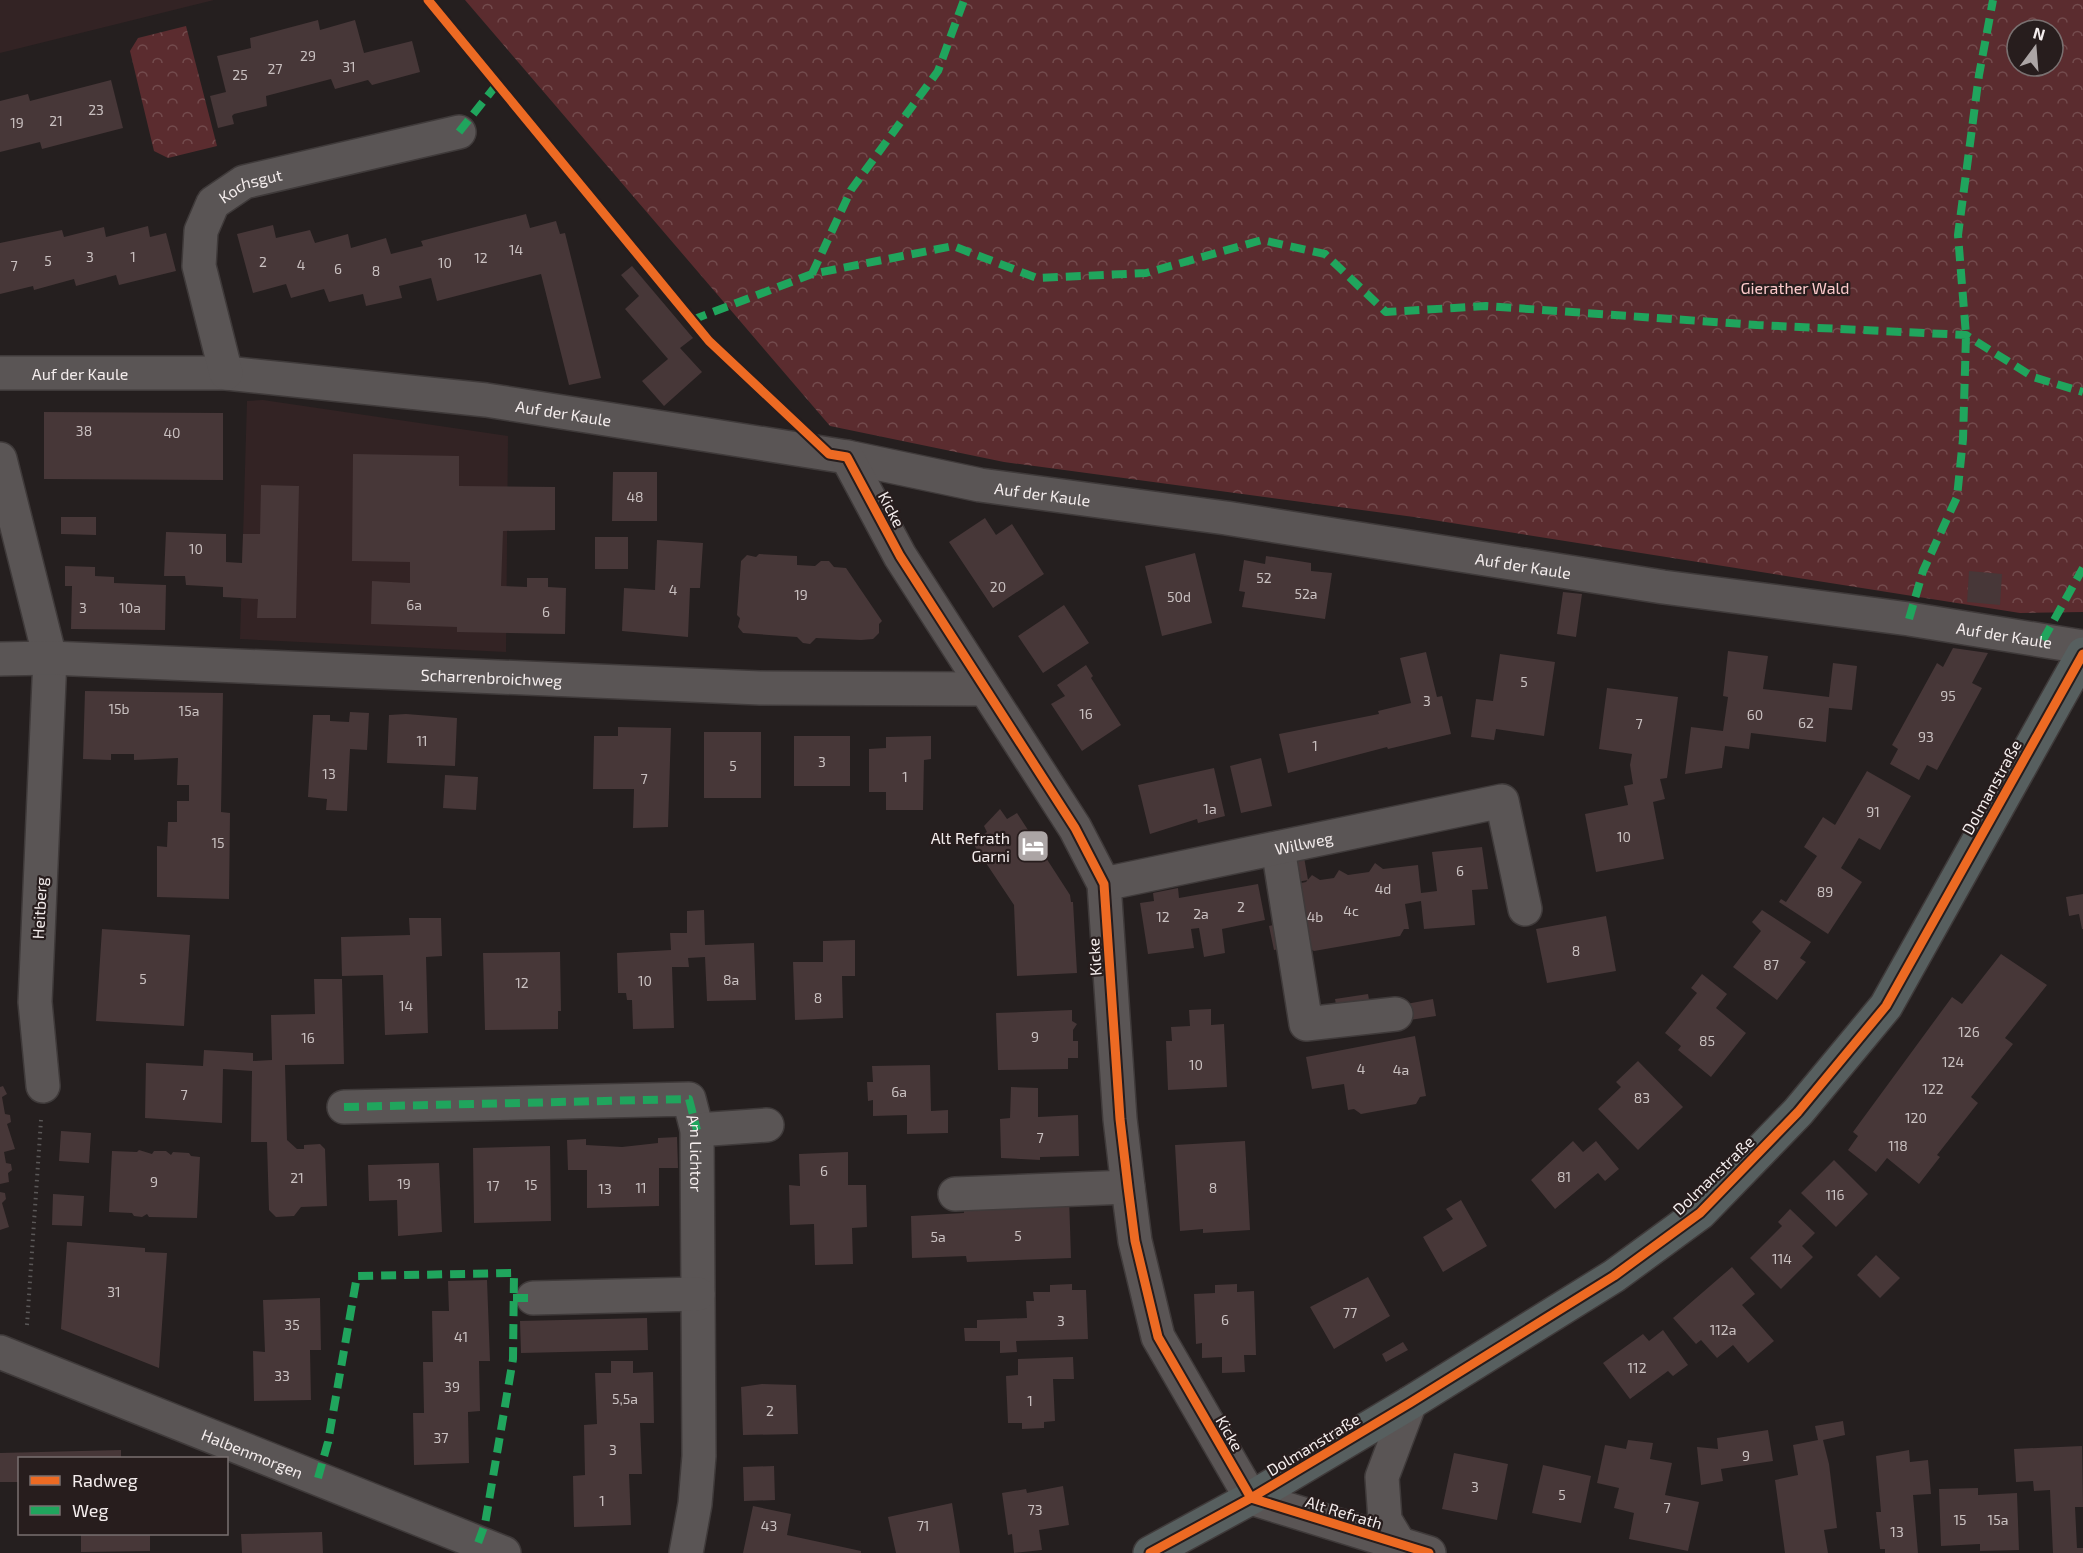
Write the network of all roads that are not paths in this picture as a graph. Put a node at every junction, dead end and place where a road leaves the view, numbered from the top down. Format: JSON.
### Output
{"nodes":[{"id":1,"x":459,"y":132,"type":"dead end"},
{"id":2,"x":0,"y":373,"type":"edge"},
{"id":3,"x":226,"y":373,"type":"junction"},
{"id":4,"x":848,"y":457,"type":"junction"},
{"id":5,"x":0,"y":459,"type":"edge"},
{"id":6,"x":2083,"y":647,"type":"edge"},
{"id":7,"x":2083,"y":654,"type":"edge"},
{"id":8,"x":50,"y":658,"type":"junction"},
{"id":9,"x":0,"y":659,"type":"edge"},
{"id":10,"x":984,"y":689,"type":"junction"},
{"id":11,"x":1278,"y":848,"type":"junction"},
{"id":12,"x":1104,"y":884,"type":"junction"},
{"id":13,"x":1525,"y":909,"type":"dead end"},
{"id":14,"x":1396,"y":1014,"type":"dead end"},
{"id":15,"x":43,"y":1086,"type":"road end"},
{"id":16,"x":344,"y":1107,"type":"dead end"},
{"id":17,"x":767,"y":1125,"type":"dead end"},
{"id":18,"x":697,"y":1130,"type":"junction"},
{"id":19,"x":1128,"y":1187,"type":"junction"},
{"id":20,"x":955,"y":1194,"type":"dead end"},
{"id":21,"x":698,"y":1294,"type":"junction"},
{"id":22,"x":533,"y":1298,"type":"dead end"},
{"id":23,"x":12,"y":1357,"type":"edge"},
{"id":24,"x":1410,"y":1403,"type":"junction"},
{"id":25,"x":1251,"y":1498,"type":"junction"},
{"id":26,"x":1415,"y":1549,"type":"edge"},
{"id":27,"x":1163,"y":1550,"type":"edge"},
{"id":28,"x":504,"y":1553,"type":"edge"},
{"id":29,"x":686,"y":1553,"type":"edge"}],
"edges":[{"from":1,"to":3,"type":"street","name":"Kochsgut"},
{"from":2,"to":3,"type":"street","name":"Auf der Kaule"},
{"from":3,"to":4,"type":"street","name":"Auf der Kaule"},
{"from":4,"to":6,"type":"street","name":"Auf der Kaule"},
{"from":4,"to":10,"type":"street","name":"Kicke"},
{"from":5,"to":8,"type":"street","name":"Heitberg"},
{"from":7,"to":24,"type":"main road","name":"Dolmanstraße"},
{"from":8,"to":9,"type":"street","name":"Scharrenbroichweg"},
{"from":8,"to":10,"type":"street","name":"Scharrenbroichweg"},
{"from":8,"to":15,"type":"street","name":"Heitberg"},
{"from":10,"to":12,"type":"street","name":"Kicke"},
{"from":11,"to":12,"type":"street","name":"Willweg"},
{"from":11,"to":13,"type":"street","name":"Willweg"},
{"from":11,"to":14,"type":"street"},
{"from":12,"to":19,"type":"street","name":"Kicke"},
{"from":16,"to":18,"type":"street","name":"Am Lichtor"},
{"from":17,"to":18,"type":"street"},
{"from":18,"to":21,"type":"street","name":"Am Lichtor"},
{"from":19,"to":20,"type":"street"},
{"from":19,"to":25,"type":"street","name":"Kicke"},
{"from":21,"to":22,"type":"street"},
{"from":21,"to":29,"type":"street","name":"Am Lichtor"},
{"from":23,"to":28,"type":"street","name":"Halbenmorgen"},
{"from":24,"to":25,"type":"main road","name":"Dolmanstraße"},
{"from":24,"to":26,"type":"street"},
{"from":25,"to":26,"type":"street","name":"Alt Refrath"},
{"from":25,"to":27,"type":"main road","name":"Dolmanstraße"}]}
